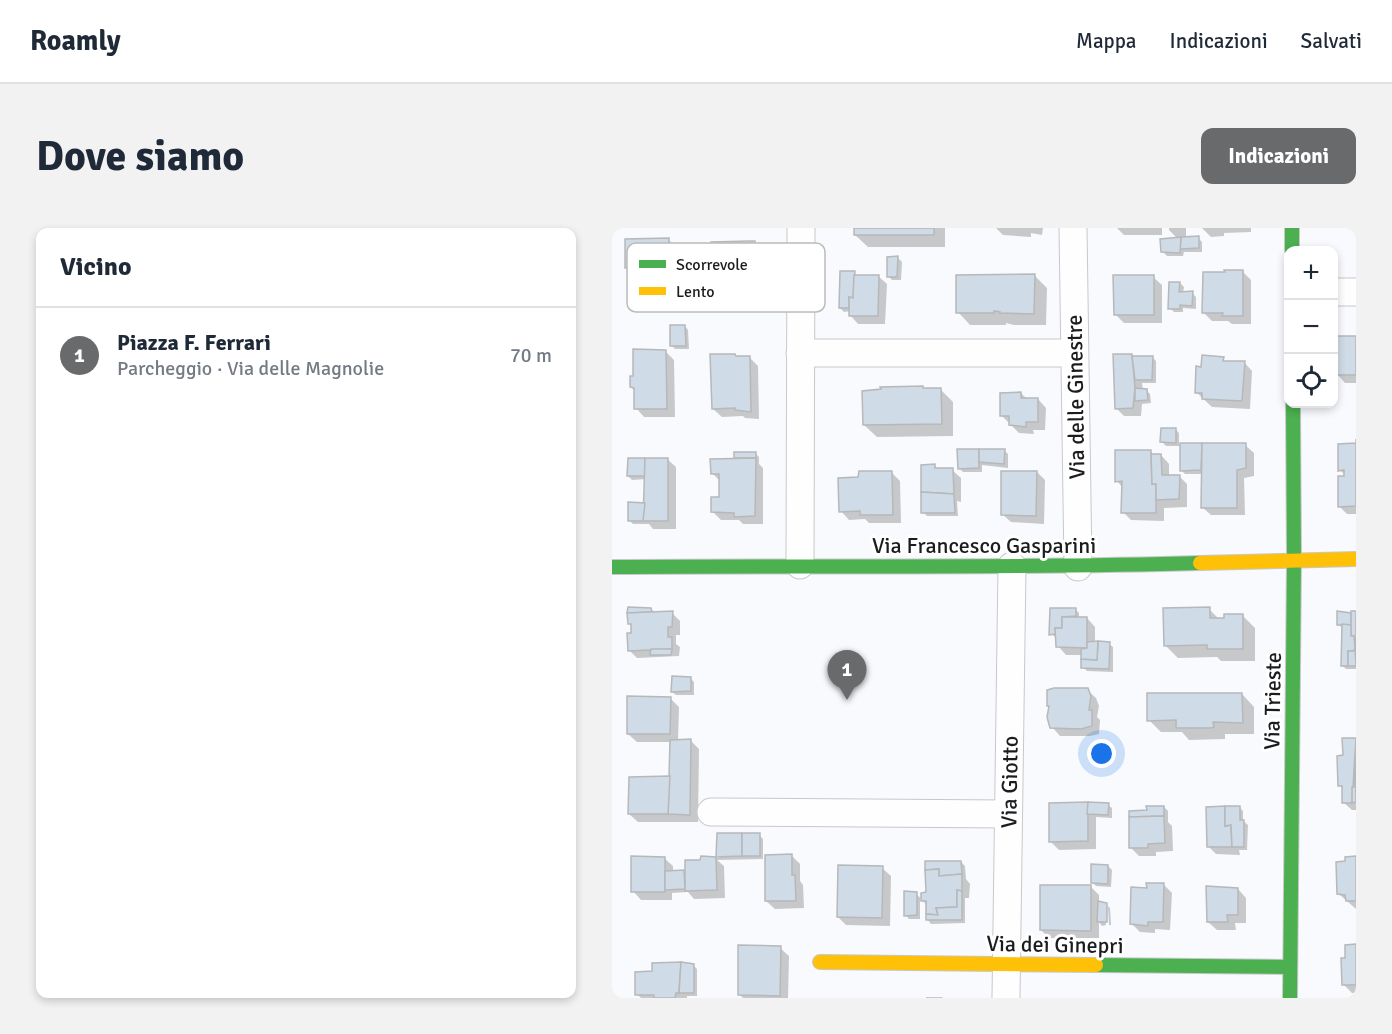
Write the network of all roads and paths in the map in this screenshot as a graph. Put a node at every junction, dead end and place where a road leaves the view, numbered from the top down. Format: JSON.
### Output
{"nodes":[{"id":1,"x":801,"y":228,"type":"edge"},
{"id":2,"x":1073,"y":228,"type":"edge"},
{"id":3,"x":1292,"y":228,"type":"edge"},
{"id":4,"x":801,"y":243,"type":"edge"},
{"id":5,"x":1292,"y":246,"type":"edge"},
{"id":6,"x":1338,"y":292,"type":"edge"},
{"id":7,"x":1356,"y":292,"type":"edge"},
{"id":8,"x":800,"y":312,"type":"edge"},
{"id":9,"x":800,"y":353,"type":"junction"},
{"id":10,"x":1074,"y":353,"type":"junction"},
{"id":11,"x":1293,"y":408,"type":"edge"},
{"id":12,"x":1356,"y":559,"type":"edge"},
{"id":13,"x":1294,"y":560,"type":"junction"},
{"id":14,"x":800,"y":565,"type":"junction"},
{"id":15,"x":1012,"y":566,"type":"junction"},
{"id":16,"x":612,"y":567,"type":"edge"},
{"id":17,"x":1078,"y":567,"type":"junction"},
{"id":18,"x":711,"y":813,"type":"dead end"},
{"id":19,"x":1008,"y":814,"type":"junction"},
{"id":20,"x":820,"y":962,"type":"dead end"},
{"id":21,"x":1006,"y":964,"type":"junction"},
{"id":22,"x":1290,"y":967,"type":"junction"},
{"id":23,"x":1006,"y":998,"type":"edge"},
{"id":24,"x":1290,"y":998,"type":"edge"}],
"edges":[{"from":1,"to":4,"type":"street"},
{"from":2,"to":10,"type":"street","name":"Via delle Ginestre"},
{"from":3,"to":5,"type":"street"},
{"from":6,"to":7,"type":"street"},
{"from":8,"to":9,"type":"street"},
{"from":9,"to":10,"type":"street"},
{"from":9,"to":14,"type":"street"},
{"from":10,"to":17,"type":"street","name":"Via delle Ginestre"},
{"from":11,"to":13,"type":"street","name":"Via Trieste"},
{"from":12,"to":13,"type":"street","name":"Via Francesco Gasparini"},
{"from":13,"to":17,"type":"street","name":"Via Francesco Gasparini"},
{"from":13,"to":22,"type":"street","name":"Via Trieste"},
{"from":14,"to":15,"type":"street","name":"Via Francesco Gasparini"},
{"from":14,"to":16,"type":"street","name":"Via Francesco Gasparini"},
{"from":15,"to":17,"type":"street","name":"Via Francesco Gasparini"},
{"from":15,"to":19,"type":"street","name":"Via Giotto"},
{"from":18,"to":19,"type":"street"},
{"from":19,"to":21,"type":"street","name":"Via Giotto"},
{"from":20,"to":21,"type":"street","name":"Via dei Ginepri"},
{"from":21,"to":22,"type":"street","name":"Via dei Ginepri"},
{"from":21,"to":23,"type":"street","name":"Via Giotto"},
{"from":22,"to":24,"type":"street","name":"Via Trieste"}]}
